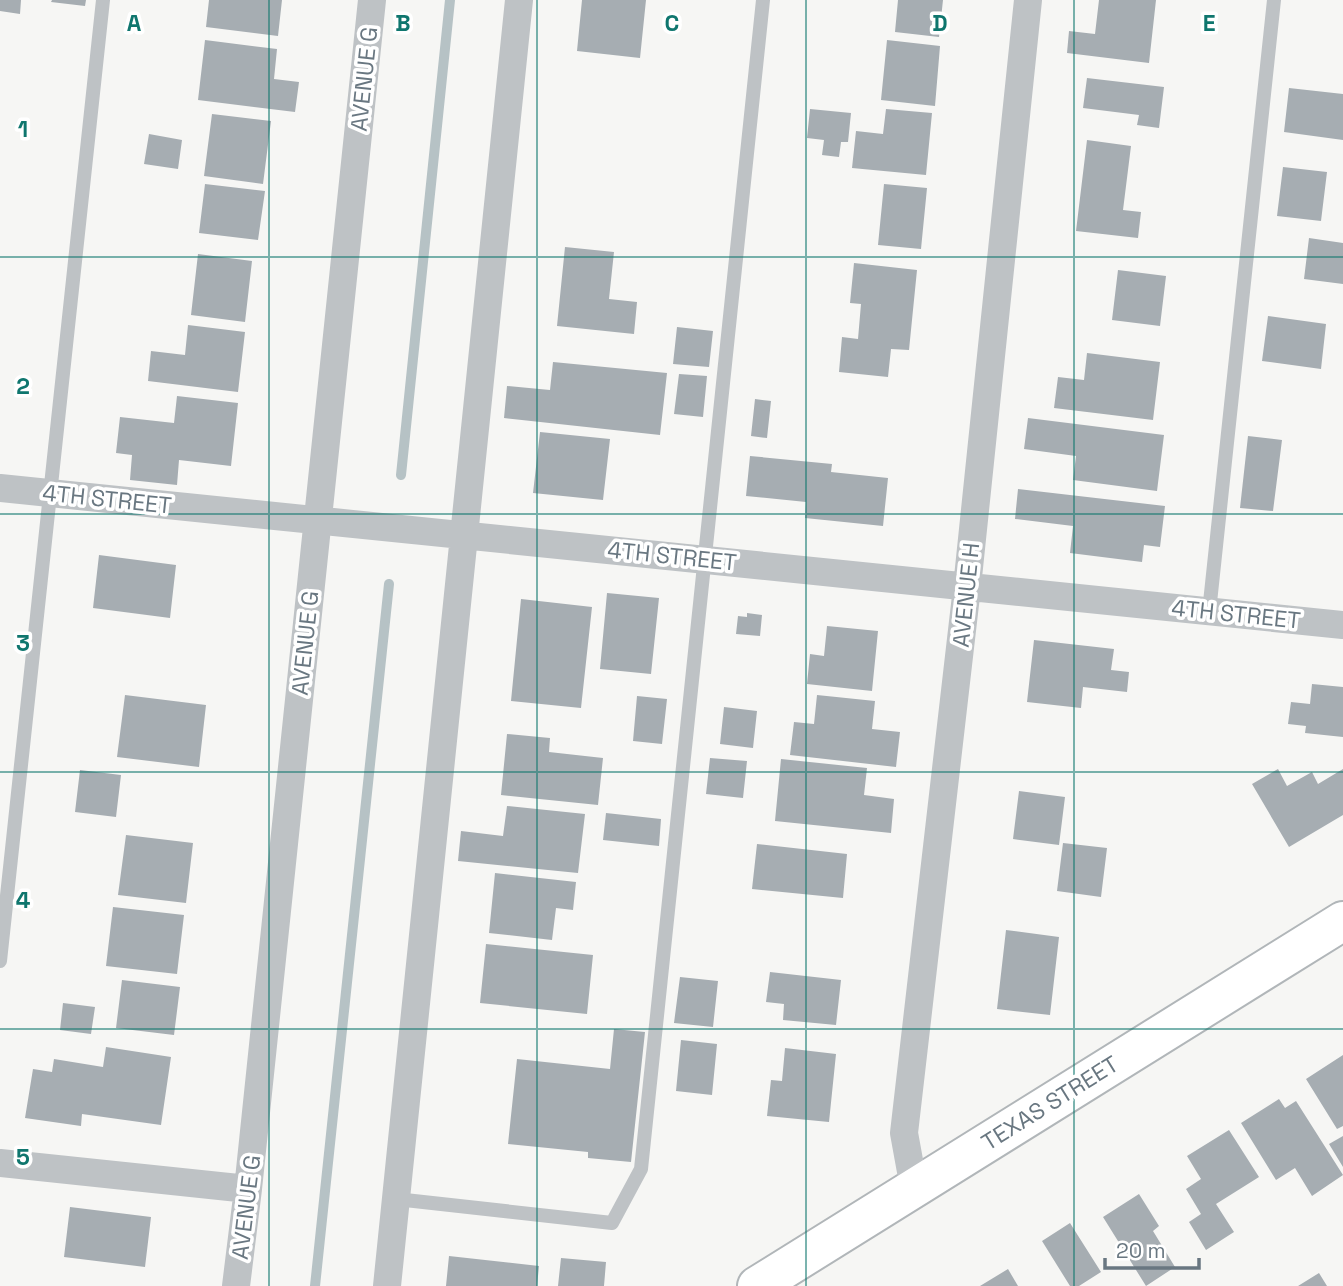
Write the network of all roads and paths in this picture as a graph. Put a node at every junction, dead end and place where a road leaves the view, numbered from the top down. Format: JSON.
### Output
{"nodes":[{"id":1,"x":103,"y":0,"type":"edge"},
{"id":2,"x":372,"y":0,"type":"edge"},
{"id":3,"x":519,"y":0,"type":"edge"},
{"id":4,"x":764,"y":0,"type":"edge"},
{"id":5,"x":1028,"y":0,"type":"edge"},
{"id":6,"x":1275,"y":0,"type":"edge"},
{"id":7,"x":0,"y":488,"type":"edge"},
{"id":8,"x":50,"y":493,"type":"junction"},
{"id":9,"x":318,"y":520,"type":"junction"},
{"id":10,"x":464,"y":535,"type":"junction"},
{"id":11,"x":705,"y":560,"type":"junction"},
{"id":12,"x":967,"y":587,"type":"junction"},
{"id":13,"x":1209,"y":612,"type":"junction"},
{"id":14,"x":1343,"y":625,"type":"edge"},
{"id":15,"x":1343,"y":921,"type":"edge"},
{"id":16,"x":0,"y":961,"type":"edge"},
{"id":17,"x":0,"y":1163,"type":"edge"},
{"id":18,"x":914,"y":1188,"type":"junction"},
{"id":19,"x":248,"y":1189,"type":"junction"},
{"id":20,"x":396,"y":1199,"type":"junction"},
{"id":21,"x":236,"y":1286,"type":"edge"},
{"id":22,"x":387,"y":1286,"type":"edge"},
{"id":23,"x":757,"y":1286,"type":"edge"}],
"edges":[{"from":1,"to":8,"type":"lane"},
{"from":2,"to":9,"type":"street","name":"AVENUE G"},
{"from":3,"to":10,"type":"street"},
{"from":4,"to":11,"type":"lane"},
{"from":5,"to":12,"type":"street","name":"AVENUE H"},
{"from":6,"to":13,"type":"lane"},
{"from":7,"to":8,"type":"street","name":"4TH STREET"},
{"from":8,"to":9,"type":"street","name":"4TH STREET"},
{"from":8,"to":16,"type":"lane"},
{"from":9,"to":10,"type":"street","name":"4TH STREET"},
{"from":9,"to":19,"type":"street","name":"AVENUE G"},
{"from":10,"to":11,"type":"street","name":"4TH STREET"},
{"from":10,"to":20,"type":"street"},
{"from":11,"to":12,"type":"street","name":"4TH STREET"},
{"from":11,"to":20,"type":"lane"},
{"from":12,"to":13,"type":"street","name":"4TH STREET"},
{"from":12,"to":18,"type":"street","name":"AVENUE H"},
{"from":13,"to":14,"type":"street","name":"4TH STREET"},
{"from":15,"to":18,"type":"street","name":"TEXAS STREET"},
{"from":17,"to":19,"type":"street"},
{"from":18,"to":23,"type":"street","name":"TEXAS STREET"},
{"from":19,"to":21,"type":"street","name":"AVENUE G"},
{"from":20,"to":22,"type":"street"}]}
